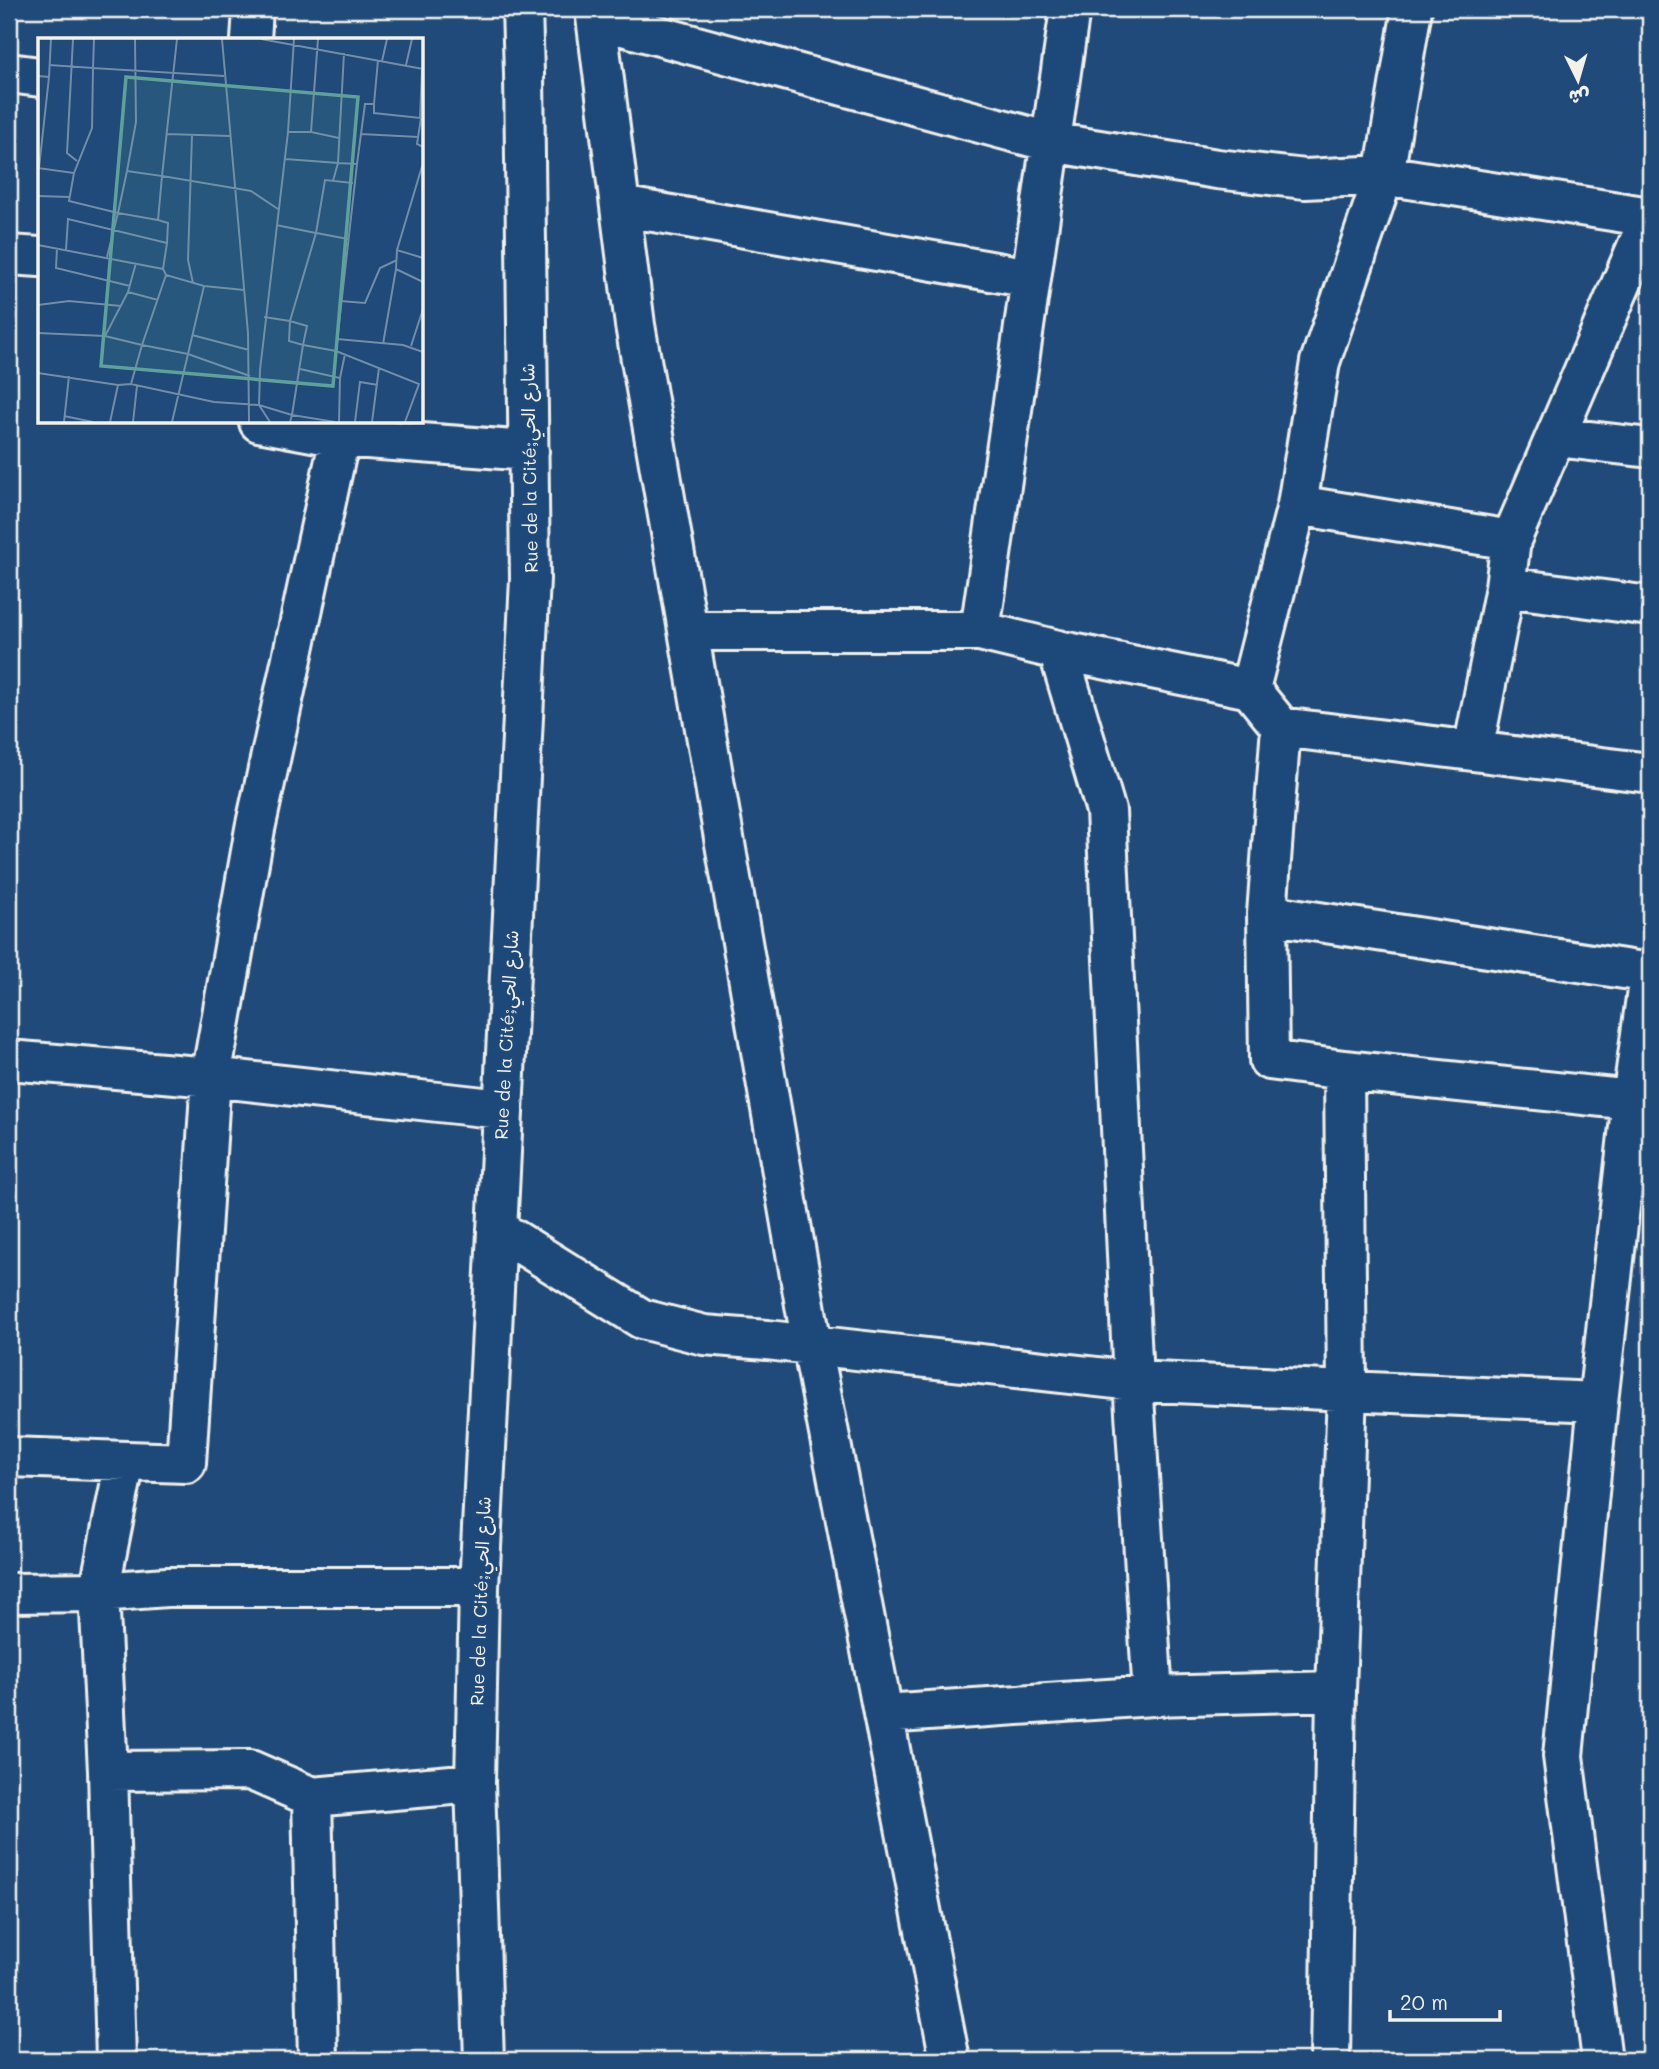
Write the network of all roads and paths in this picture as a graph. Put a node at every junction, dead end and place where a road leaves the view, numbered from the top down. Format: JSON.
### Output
{"nodes":[{"id":1,"x":253,"y":9,"type":"edge"},
{"id":2,"x":522,"y":9,"type":"edge"},
{"id":3,"x":1070,"y":9,"type":"edge"},
{"id":4,"x":1412,"y":9,"type":"edge"},
{"id":5,"x":596,"y":14,"type":"edge"},
{"id":6,"x":251,"y":38,"type":"edge"},
{"id":7,"x":9,"y":73,"type":"edge"},
{"id":8,"x":38,"y":77,"type":"edge"},
{"id":9,"x":1050,"y":142,"type":"junction"},
{"id":10,"x":1384,"y":175,"type":"junction"},
{"id":11,"x":620,"y":205,"type":"junction"},
{"id":12,"x":1650,"y":217,"type":"edge"},
{"id":13,"x":9,"y":255,"type":"edge"},
{"id":14,"x":38,"y":257,"type":"edge"},
{"id":15,"x":1030,"y":278,"type":"junction"},
{"id":16,"x":282,"y":424,"type":"edge"},
{"id":17,"x":340,"y":429,"type":"edge"},
{"id":18,"x":1556,"y":437,"type":"junction"},
{"id":19,"x":1650,"y":449,"type":"edge"},
{"id":20,"x":529,"y":451,"type":"junction"},
{"id":21,"x":1297,"y":505,"type":"junction"},
{"id":22,"x":1511,"y":540,"type":"junction"},
{"id":23,"x":1505,"y":587,"type":"junction"},
{"id":24,"x":1650,"y":606,"type":"edge"},
{"id":25,"x":688,"y":631,"type":"junction"},
{"id":26,"x":980,"y":631,"type":"junction"},
{"id":27,"x":1058,"y":650,"type":"junction"},
{"id":28,"x":1250,"y":689,"type":"junction"},
{"id":29,"x":1281,"y":727,"type":"junction"},
{"id":30,"x":1473,"y":751,"type":"junction"},
{"id":31,"x":1650,"y":773,"type":"edge"},
{"id":32,"x":1267,"y":914,"type":"junction"},
{"id":33,"x":1650,"y":971,"type":"edge"},
{"id":34,"x":9,"y":1060,"type":"edge"},
{"id":35,"x":1344,"y":1070,"type":"junction"},
{"id":36,"x":211,"y":1077,"type":"junction"},
{"id":37,"x":1641,"y":1102,"type":"edge"},
{"id":38,"x":502,"y":1109,"type":"junction"},
{"id":39,"x":497,"y":1229,"type":"junction"},
{"id":40,"x":812,"y":1345,"type":"junction"},
{"id":41,"x":1133,"y":1381,"type":"junction"},
{"id":42,"x":1348,"y":1391,"type":"junction"},
{"id":43,"x":1598,"y":1402,"type":"junction"},
{"id":44,"x":9,"y":1457,"type":"edge"},
{"id":45,"x":125,"y":1461,"type":"junction"},
{"id":46,"x":479,"y":1587,"type":"junction"},
{"id":47,"x":99,"y":1592,"type":"junction"},
{"id":48,"x":9,"y":1593,"type":"edge"},
{"id":49,"x":1336,"y":1691,"type":"junction"},
{"id":50,"x":1153,"y":1696,"type":"junction"},
{"id":51,"x":883,"y":1714,"type":"junction"},
{"id":52,"x":108,"y":1771,"type":"junction"},
{"id":53,"x":475,"y":1783,"type":"junction"},
{"id":54,"x":312,"y":1797,"type":"junction"},
{"id":55,"x":116,"y":2060,"type":"edge"},
{"id":56,"x":318,"y":2060,"type":"edge"},
{"id":57,"x":484,"y":2060,"type":"edge"},
{"id":58,"x":950,"y":2060,"type":"edge"},
{"id":59,"x":1330,"y":2060,"type":"edge"},
{"id":60,"x":1602,"y":2060,"type":"edge"}],
"edges":[{"from":1,"to":6,"type":"street"},
{"from":2,"to":20,"type":"street","name":"Rue de la Cité;شارع الحي"},
{"from":3,"to":9,"type":"street"},
{"from":4,"to":10,"type":"street"},
{"from":5,"to":9,"type":"street"},
{"from":5,"to":11,"type":"street"},
{"from":7,"to":8,"type":"street"},
{"from":9,"to":10,"type":"street"},
{"from":9,"to":15,"type":"street"},
{"from":10,"to":12,"type":"street"},
{"from":10,"to":21,"type":"street"},
{"from":11,"to":15,"type":"street"},
{"from":11,"to":25,"type":"street"},
{"from":12,"to":18,"type":"street"},
{"from":13,"to":14,"type":"street"},
{"from":15,"to":26,"type":"street"},
{"from":16,"to":17,"type":"street"},
{"from":17,"to":20,"type":"street"},
{"from":17,"to":36,"type":"street"},
{"from":18,"to":19,"type":"street"},
{"from":18,"to":22,"type":"street"},
{"from":20,"to":38,"type":"street","name":"Rue de la Cité;شارع الحي"},
{"from":21,"to":22,"type":"street"},
{"from":21,"to":28,"type":"street"},
{"from":22,"to":23,"type":"street"},
{"from":23,"to":24,"type":"street"},
{"from":23,"to":30,"type":"street"},
{"from":25,"to":26,"type":"street"},
{"from":25,"to":40,"type":"street"},
{"from":26,"to":27,"type":"street"},
{"from":27,"to":28,"type":"street"},
{"from":27,"to":41,"type":"street"},
{"from":28,"to":29,"type":"street"},
{"from":29,"to":30,"type":"street"},
{"from":29,"to":32,"type":"street"},
{"from":30,"to":31,"type":"street"},
{"from":32,"to":33,"type":"street"},
{"from":32,"to":35,"type":"street"},
{"from":33,"to":37,"type":"street"},
{"from":34,"to":36,"type":"street"},
{"from":35,"to":37,"type":"street"},
{"from":35,"to":42,"type":"street"},
{"from":36,"to":38,"type":"street"},
{"from":36,"to":45,"type":"street"},
{"from":37,"to":43,"type":"street"},
{"from":38,"to":39,"type":"street","name":"Rue de la Cité;شارع الحي"},
{"from":39,"to":40,"type":"street"},
{"from":39,"to":46,"type":"street","name":"Rue de la Cité;شارع الحي"},
{"from":40,"to":41,"type":"street"},
{"from":40,"to":51,"type":"street"},
{"from":41,"to":42,"type":"street"},
{"from":41,"to":50,"type":"street"},
{"from":42,"to":43,"type":"street"},
{"from":42,"to":49,"type":"street"},
{"from":43,"to":60,"type":"street"},
{"from":44,"to":45,"type":"street"},
{"from":45,"to":47,"type":"street"},
{"from":46,"to":47,"type":"street"},
{"from":46,"to":53,"type":"street","name":"Rue de la Cité;شارع الحي"},
{"from":47,"to":48,"type":"street"},
{"from":47,"to":52,"type":"street"},
{"from":49,"to":50,"type":"street"},
{"from":49,"to":59,"type":"street"},
{"from":50,"to":51,"type":"street"},
{"from":51,"to":58,"type":"street"},
{"from":52,"to":54,"type":"street"},
{"from":52,"to":55,"type":"street"},
{"from":53,"to":54,"type":"street"},
{"from":53,"to":57,"type":"street","name":"Rue de la Cité;شارع الحي"},
{"from":54,"to":56,"type":"street"}]}
